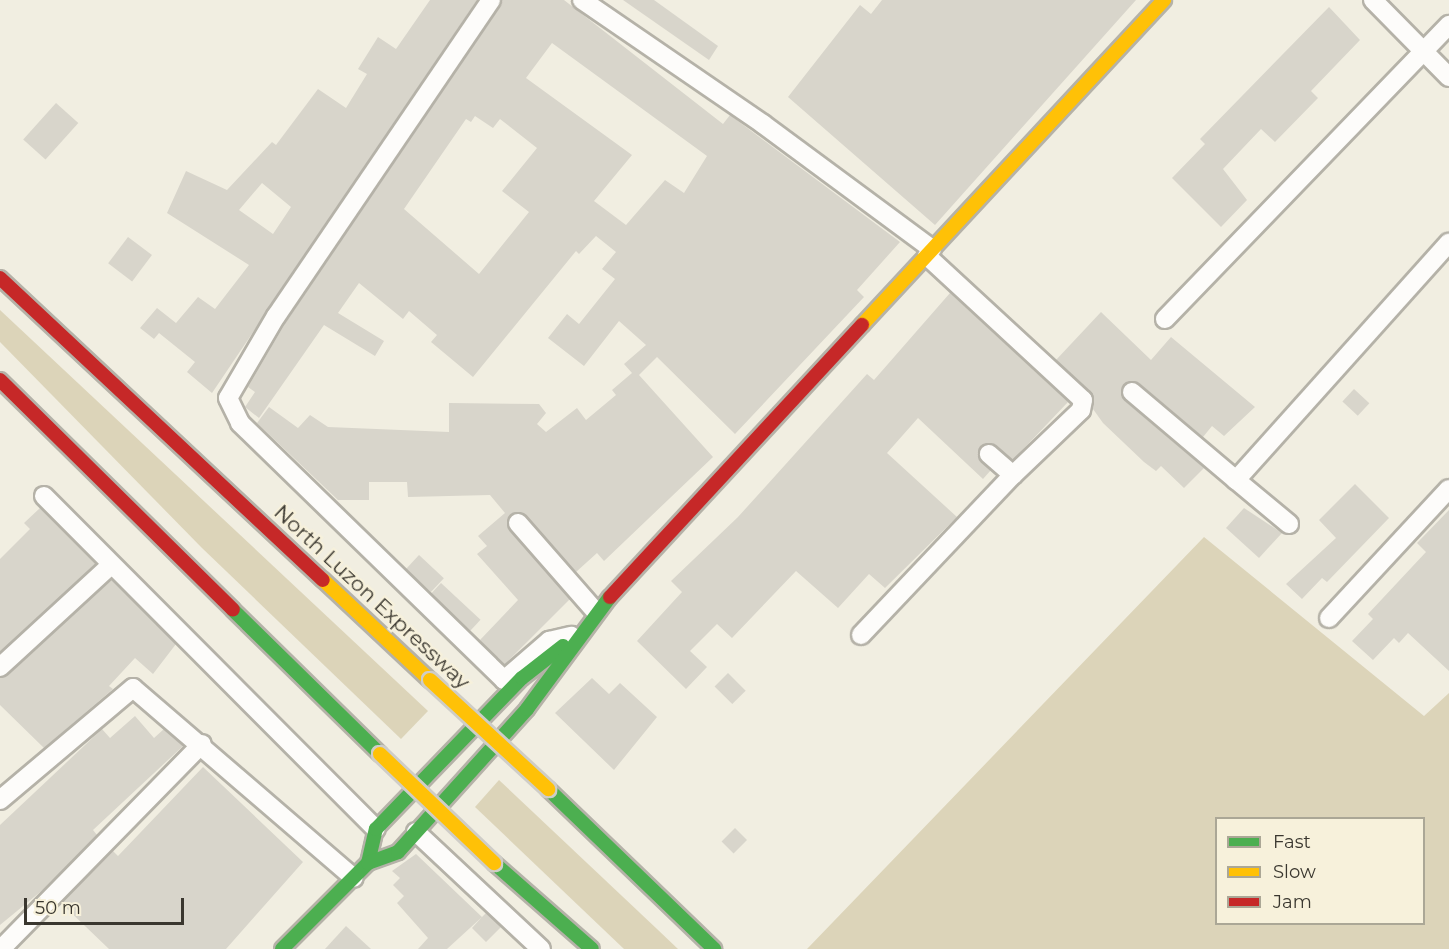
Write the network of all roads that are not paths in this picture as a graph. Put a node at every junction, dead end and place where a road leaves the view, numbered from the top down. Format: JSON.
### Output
{"nodes":[{"id":1,"x":491,"y":0,"type":"edge"},
{"id":2,"x":582,"y":0,"type":"edge"},
{"id":3,"x":1164,"y":0,"type":"edge"},
{"id":4,"x":1373,"y":0,"type":"edge"},
{"id":5,"x":1449,"y":25,"type":"edge"},
{"id":6,"x":1424,"y":53,"type":"junction"},
{"id":7,"x":1449,"y":76,"type":"edge"},
{"id":8,"x":1449,"y":243,"type":"edge"},
{"id":9,"x":929,"y":253,"type":"junction"},
{"id":10,"x":0,"y":278,"type":"edge"},
{"id":11,"x":1165,"y":319,"type":"dead end"},
{"id":12,"x":0,"y":380,"type":"edge"},
{"id":13,"x":1132,"y":392,"type":"dead end"},
{"id":14,"x":989,"y":454,"type":"dead end"},
{"id":15,"x":1013,"y":476,"type":"junction"},
{"id":16,"x":1236,"y":480,"type":"junction"},
{"id":17,"x":1449,"y":489,"type":"edge"},
{"id":18,"x":44,"y":496,"type":"dead end"},
{"id":19,"x":518,"y":523,"type":"dead end"},
{"id":20,"x":1289,"y":524,"type":"dead end"},
{"id":21,"x":110,"y":566,"type":"junction"},
{"id":22,"x":596,"y":612,"type":"junction"},
{"id":23,"x":1329,"y":618,"type":"dead end"},
{"id":24,"x":579,"y":634,"type":"junction"},
{"id":25,"x":861,"y":634,"type":"dead end"},
{"id":26,"x":0,"y":667,"type":"edge"},
{"id":27,"x":202,"y":744,"type":"junction"},
{"id":28,"x":0,"y":800,"type":"edge"},
{"id":29,"x":376,"y":829,"type":"junction"},
{"id":30,"x":416,"y":832,"type":"junction"},
{"id":31,"x":368,"y":863,"type":"junction"},
{"id":32,"x":354,"y":878,"type":"junction"},
{"id":33,"x":1,"y":949,"type":"edge"},
{"id":34,"x":282,"y":949,"type":"edge"},
{"id":35,"x":541,"y":949,"type":"edge"},
{"id":36,"x":592,"y":949,"type":"edge"},
{"id":37,"x":714,"y":949,"type":"edge"}],
"edges":[{"from":1,"to":24,"type":"street"},
{"from":2,"to":9,"type":"street"},
{"from":3,"to":9,"type":"main road"},
{"from":4,"to":6,"type":"street"},
{"from":5,"to":6,"type":"street"},
{"from":6,"to":7,"type":"street"},
{"from":6,"to":11,"type":"street"},
{"from":8,"to":16,"type":"street"},
{"from":9,"to":15,"type":"street"},
{"from":9,"to":22,"type":"main road"},
{"from":10,"to":37,"type":"main road","name":"North Luzon Expressway","bridge":true},
{"from":12,"to":36,"type":"main road","bridge":true},
{"from":13,"to":16,"type":"street"},
{"from":14,"to":15,"type":"street"},
{"from":15,"to":25,"type":"street"},
{"from":16,"to":20,"type":"street"},
{"from":17,"to":23,"type":"street"},
{"from":18,"to":21,"type":"street"},
{"from":19,"to":22,"type":"street"},
{"from":21,"to":26,"type":"street"},
{"from":21,"to":29,"type":"street"},
{"from":22,"to":24,"type":"main road"},
{"from":24,"to":29,"type":"main road"},
{"from":24,"to":30,"type":"main road"},
{"from":27,"to":28,"type":"street"},
{"from":27,"to":32,"type":"street"},
{"from":27,"to":33,"type":"street"},
{"from":29,"to":31,"type":"main road"},
{"from":30,"to":31,"type":"main road"},
{"from":30,"to":35,"type":"street"},
{"from":31,"to":32,"type":"main road"},
{"from":32,"to":34,"type":"main road"}]}
